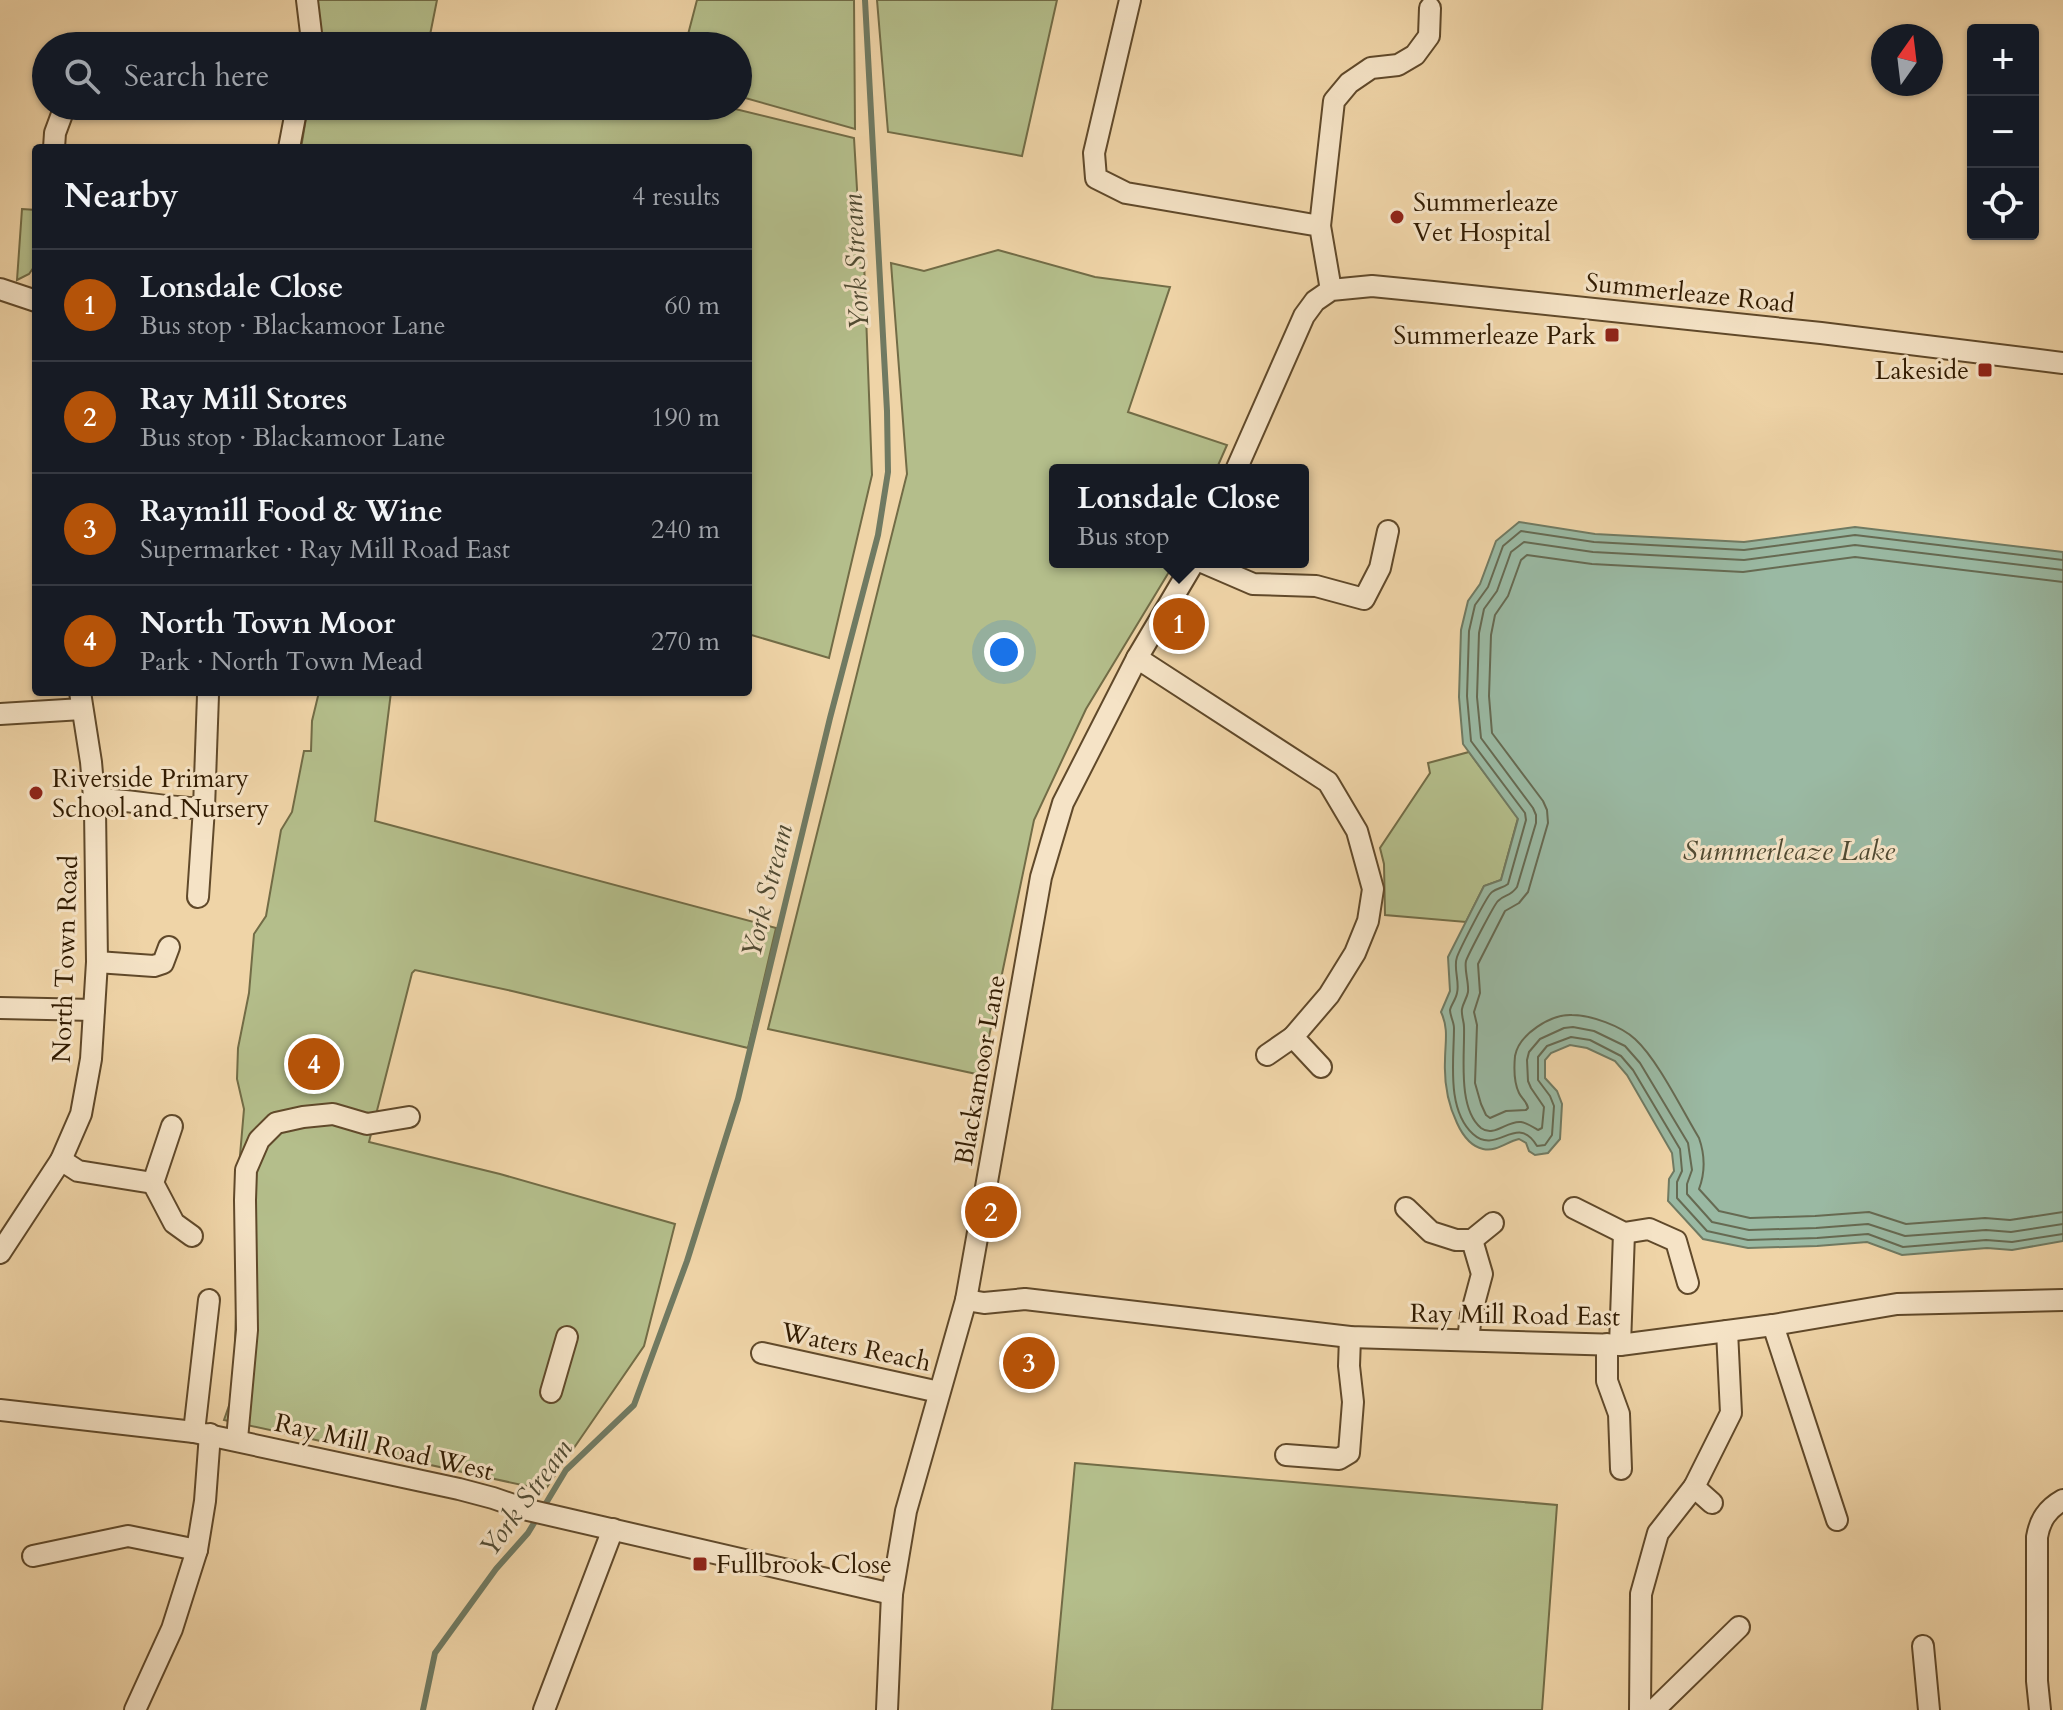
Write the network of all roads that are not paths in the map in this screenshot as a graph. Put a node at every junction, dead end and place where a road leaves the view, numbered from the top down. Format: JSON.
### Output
{"nodes":[{"id":1,"x":307,"y":0,"type":"edge"},
{"id":2,"x":1130,"y":0,"type":"edge"},
{"id":3,"x":1430,"y":8,"type":"dead end"},
{"id":4,"x":311,"y":32,"type":"edge"},
{"id":5,"x":60,"y":120,"type":"edge"},
{"id":6,"x":294,"y":120,"type":"edge"},
{"id":7,"x":54,"y":144,"type":"edge"},
{"id":8,"x":290,"y":144,"type":"edge"},
{"id":9,"x":1320,"y":226,"type":"junction"},
{"id":10,"x":0,"y":289,"type":"edge"},
{"id":11,"x":1323,"y":296,"type":"junction"},
{"id":12,"x":32,"y":300,"type":"edge"},
{"id":13,"x":2063,"y":363,"type":"edge"},
{"id":14,"x":1239,"y":464,"type":"edge"},
{"id":15,"x":1388,"y":531,"type":"dead end"},
{"id":16,"x":1190,"y":568,"type":"edge"},
{"id":17,"x":1216,"y":568,"type":"edge"},
{"id":18,"x":1137,"y":658,"type":"junction"},
{"id":19,"x":208,"y":696,"type":"edge"},
{"id":20,"x":81,"y":701,"type":"edge"},
{"id":21,"x":0,"y":714,"type":"edge"},
{"id":22,"x":94,"y":799,"type":"junction"},
{"id":23,"x":204,"y":808,"type":"junction"},
{"id":24,"x":198,"y":897,"type":"dead end"},
{"id":25,"x":169,"y":947,"type":"dead end"},
{"id":26,"x":97,"y":962,"type":"junction"},
{"id":27,"x":0,"y":1008,"type":"edge"},
{"id":28,"x":94,"y":1010,"type":"junction"},
{"id":29,"x":1293,"y":1037,"type":"junction"},
{"id":30,"x":1267,"y":1055,"type":"dead end"},
{"id":31,"x":1321,"y":1067,"type":"dead end"},
{"id":32,"x":409,"y":1117,"type":"dead end"},
{"id":33,"x":172,"y":1126,"type":"dead end"},
{"id":34,"x":61,"y":1160,"type":"junction"},
{"id":35,"x":153,"y":1183,"type":"junction"},
{"id":36,"x":1406,"y":1208,"type":"dead end"},
{"id":37,"x":1574,"y":1208,"type":"dead end"},
{"id":38,"x":8,"y":1222,"type":"edge"},
{"id":39,"x":1493,"y":1223,"type":"dead end"},
{"id":40,"x":1624,"y":1233,"type":"junction"},
{"id":41,"x":192,"y":1236,"type":"dead end"},
{"id":42,"x":1472,"y":1240,"type":"junction"},
{"id":43,"x":0,"y":1253,"type":"edge"},
{"id":44,"x":1688,"y":1283,"type":"dead end"},
{"id":45,"x":209,"y":1300,"type":"dead end"},
{"id":46,"x":966,"y":1300,"type":"junction"},
{"id":47,"x":2063,"y":1300,"type":"edge"},
{"id":48,"x":1773,"y":1325,"type":"junction"},
{"id":49,"x":1727,"y":1331,"type":"junction"},
{"id":50,"x":567,"y":1337,"type":"dead end"},
{"id":51,"x":1350,"y":1337,"type":"junction"},
{"id":52,"x":1468,"y":1340,"type":"junction"},
{"id":53,"x":1613,"y":1345,"type":"junction"},
{"id":54,"x":762,"y":1353,"type":"dead end"},
{"id":55,"x":551,"y":1392,"type":"dead end"},
{"id":56,"x":939,"y":1392,"type":"junction"},
{"id":57,"x":0,"y":1410,"type":"edge"},
{"id":58,"x":202,"y":1433,"type":"junction"},
{"id":59,"x":237,"y":1439,"type":"junction"},
{"id":60,"x":1286,"y":1455,"type":"dead end"},
{"id":61,"x":1621,"y":1469,"type":"dead end"},
{"id":62,"x":1694,"y":1487,"type":"junction"},
{"id":63,"x":2063,"y":1500,"type":"edge"},
{"id":64,"x":1712,"y":1503,"type":"dead end"},
{"id":65,"x":1837,"y":1520,"type":"dead end"},
{"id":66,"x":613,"y":1529,"type":"junction"},
{"id":67,"x":197,"y":1550,"type":"junction"},
{"id":68,"x":33,"y":1556,"type":"dead end"},
{"id":69,"x":892,"y":1594,"type":"junction"},
{"id":70,"x":1739,"y":1627,"type":"dead end"},
{"id":71,"x":1923,"y":1646,"type":"dead end"},
{"id":72,"x":135,"y":1710,"type":"edge"},
{"id":73,"x":544,"y":1710,"type":"edge"},
{"id":74,"x":887,"y":1710,"type":"edge"},
{"id":75,"x":1640,"y":1710,"type":"edge"},
{"id":76,"x":1654,"y":1710,"type":"edge"},
{"id":77,"x":1929,"y":1710,"type":"edge"},
{"id":78,"x":2040,"y":1710,"type":"edge"}],
"edges":[{"from":1,"to":4,"type":"street"},
{"from":2,"to":9,"type":"street"},
{"from":3,"to":9,"type":"street"},
{"from":5,"to":7,"type":"street"},
{"from":6,"to":8,"type":"street"},
{"from":9,"to":11,"type":"street"},
{"from":10,"to":12,"type":"street"},
{"from":11,"to":13,"type":"street","name":"Summerleaze Road"},
{"from":11,"to":14,"type":"street"},
{"from":15,"to":17,"type":"street"},
{"from":16,"to":18,"type":"street","name":"Blackamoor Lane"},
{"from":18,"to":29,"type":"street"},
{"from":18,"to":46,"type":"street","name":"Blackamoor Lane"},
{"from":19,"to":23,"type":"street"},
{"from":20,"to":21,"type":"street"},
{"from":20,"to":22,"type":"street","name":"North Town Road"},
{"from":22,"to":23,"type":"street"},
{"from":22,"to":26,"type":"street","name":"North Town Road"},
{"from":23,"to":24,"type":"street"},
{"from":25,"to":26,"type":"street"},
{"from":26,"to":28,"type":"street","name":"North Town Road"},
{"from":27,"to":28,"type":"street"},
{"from":28,"to":34,"type":"street","name":"North Town Road"},
{"from":29,"to":30,"type":"street"},
{"from":29,"to":31,"type":"street"},
{"from":32,"to":59,"type":"street"},
{"from":33,"to":35,"type":"street"},
{"from":34,"to":35,"type":"street"},
{"from":34,"to":38,"type":"street","name":"North Town Road"},
{"from":35,"to":41,"type":"street"},
{"from":36,"to":42,"type":"street"},
{"from":37,"to":40,"type":"street"},
{"from":38,"to":43,"type":"street","name":"North Town Road"},
{"from":39,"to":42,"type":"street"},
{"from":40,"to":44,"type":"street"},
{"from":40,"to":53,"type":"street"},
{"from":42,"to":52,"type":"street"},
{"from":45,"to":58,"type":"street"},
{"from":46,"to":51,"type":"street","name":"Ray Mill Road East"},
{"from":46,"to":56,"type":"street","name":"Blackamoor Lane"},
{"from":47,"to":48,"type":"street","name":"Ray Mill Road East"},
{"from":48,"to":49,"type":"street","name":"Ray Mill Road East"},
{"from":48,"to":65,"type":"street"},
{"from":49,"to":53,"type":"street","name":"Ray Mill Road East"},
{"from":49,"to":62,"type":"street"},
{"from":50,"to":55,"type":"street"},
{"from":51,"to":52,"type":"street","name":"Ray Mill Road East"},
{"from":51,"to":60,"type":"street"},
{"from":52,"to":53,"type":"street","name":"Ray Mill Road East"},
{"from":53,"to":61,"type":"street"},
{"from":54,"to":56,"type":"street","name":"Waters Reach"},
{"from":56,"to":69,"type":"street","name":"Blackamoor Lane"},
{"from":57,"to":58,"type":"street","name":"Ray Mill Road West"},
{"from":58,"to":59,"type":"street","name":"Ray Mill Road West"},
{"from":58,"to":67,"type":"street"},
{"from":59,"to":66,"type":"street","name":"Ray Mill Road West"},
{"from":62,"to":64,"type":"street"},
{"from":62,"to":75,"type":"street"},
{"from":63,"to":78,"type":"street"},
{"from":66,"to":69,"type":"street","name":"Ray Mill Road West"},
{"from":66,"to":73,"type":"street"},
{"from":67,"to":68,"type":"street"},
{"from":67,"to":72,"type":"street"},
{"from":69,"to":74,"type":"street","name":"Blackamoor Lane"},
{"from":70,"to":76,"type":"street"},
{"from":71,"to":77,"type":"street"}]}
